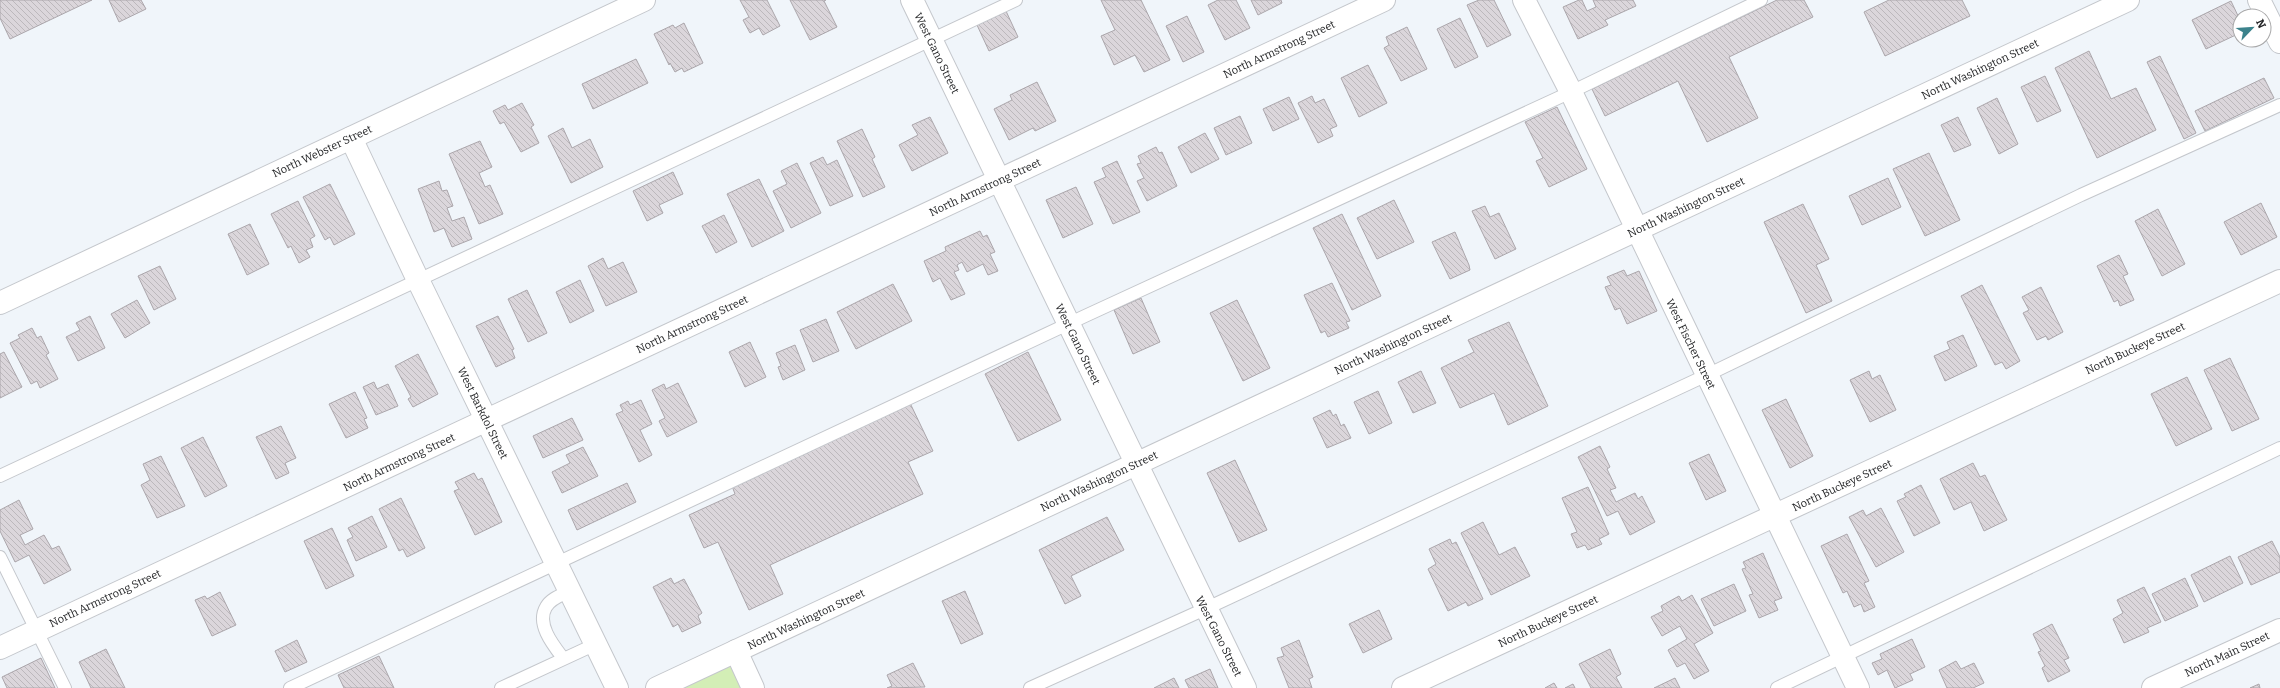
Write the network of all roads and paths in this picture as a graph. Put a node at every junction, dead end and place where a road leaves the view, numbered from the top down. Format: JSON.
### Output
{"nodes":[{"id":1,"x":644,"y":0,"type":"edge"},
{"id":2,"x":912,"y":0,"type":"edge"},
{"id":3,"x":1016,"y":0,"type":"edge"},
{"id":4,"x":1384,"y":0,"type":"edge"},
{"id":5,"x":1524,"y":0,"type":"edge"},
{"id":6,"x":1761,"y":0,"type":"edge"},
{"id":7,"x":2128,"y":0,"type":"edge"},
{"id":8,"x":2260,"y":0,"type":"edge"},
{"id":9,"x":931,"y":40,"type":"junction"},
{"id":10,"x":2280,"y":42,"type":"edge"},
{"id":11,"x":1571,"y":92,"type":"junction"},
{"id":12,"x":2280,"y":105,"type":"edge"},
{"id":13,"x":351,"y":138,"type":"junction"},
{"id":14,"x":999,"y":180,"type":"junction"},
{"id":15,"x":1636,"y":230,"type":"junction"},
{"id":16,"x":418,"y":280,"type":"junction"},
{"id":17,"x":2280,"y":281,"type":"edge"},
{"id":18,"x":0,"y":303,"type":"edge"},
{"id":19,"x":1068,"y":324,"type":"junction"},
{"id":20,"x":1707,"y":375,"type":"junction"},
{"id":21,"x":487,"y":421,"type":"junction"},
{"id":22,"x":2280,"y":448,"type":"edge"},
{"id":23,"x":1137,"y":464,"type":"junction"},
{"id":24,"x":0,"y":476,"type":"edge"},
{"id":25,"x":1776,"y":516,"type":"junction"},
{"id":26,"x":0,"y":558,"type":"edge"},
{"id":27,"x":557,"y":563,"type":"junction"},
{"id":28,"x":570,"y":591,"type":"junction"},
{"id":29,"x":1205,"y":609,"type":"junction"},
{"id":30,"x":37,"y":630,"type":"junction"},
{"id":31,"x":2280,"y":630,"type":"edge"},
{"id":32,"x":596,"y":644,"type":"junction"},
{"id":33,"x":0,"y":648,"type":"edge"},
{"id":34,"x":736,"y":652,"type":"junction"},
{"id":35,"x":563,"y":658,"type":"junction"},
{"id":36,"x":1843,"y":658,"type":"junction"},
{"id":37,"x":309,"y":684,"type":"edge"},
{"id":38,"x":65,"y":688,"type":"edge"},
{"id":39,"x":290,"y":688,"type":"edge"},
{"id":40,"x":501,"y":688,"type":"edge"},
{"id":41,"x":617,"y":688,"type":"edge"},
{"id":42,"x":657,"y":688,"type":"edge"},
{"id":43,"x":753,"y":688,"type":"edge"},
{"id":44,"x":1030,"y":688,"type":"edge"},
{"id":45,"x":1245,"y":688,"type":"edge"},
{"id":46,"x":1403,"y":688,"type":"edge"},
{"id":47,"x":1777,"y":688,"type":"edge"},
{"id":48,"x":1858,"y":688,"type":"edge"},
{"id":49,"x":2153,"y":688,"type":"edge"}],
"edges":[{"from":1,"to":13,"type":"street","name":"North Webster Street"},
{"from":2,"to":9,"type":"street","name":"West Gano Street"},
{"from":3,"to":9,"type":"lane"},
{"from":4,"to":14,"type":"street","name":"North Armstrong Street"},
{"from":5,"to":11,"type":"street","name":"West Fischer Street"},
{"from":6,"to":11,"type":"lane"},
{"from":7,"to":15,"type":"street","name":"North Washington Street"},
{"from":8,"to":10,"type":"street"},
{"from":9,"to":14,"type":"street","name":"West Gano Street"},
{"from":9,"to":16,"type":"lane"},
{"from":11,"to":15,"type":"street","name":"West Fischer Street"},
{"from":11,"to":19,"type":"lane"},
{"from":12,"to":20,"type":"lane"},
{"from":13,"to":16,"type":"street","name":"West Barkdol Street"},
{"from":13,"to":18,"type":"street","name":"North Webster Street"},
{"from":14,"to":19,"type":"street","name":"West Gano Street"},
{"from":14,"to":21,"type":"street","name":"North Armstrong Street"},
{"from":15,"to":20,"type":"street","name":"West Fischer Street"},
{"from":15,"to":23,"type":"street","name":"North Washington Street"},
{"from":16,"to":21,"type":"street","name":"West Barkdol Street"},
{"from":16,"to":24,"type":"lane"},
{"from":17,"to":25,"type":"street","name":"North Buckeye Street"},
{"from":19,"to":23,"type":"street","name":"West Gano Street"},
{"from":19,"to":27,"type":"lane"},
{"from":20,"to":25,"type":"street","name":"West Fischer Street"},
{"from":20,"to":29,"type":"lane"},
{"from":21,"to":27,"type":"street","name":"West Barkdol Street"},
{"from":21,"to":30,"type":"street","name":"North Armstrong Street"},
{"from":22,"to":36,"type":"lane"},
{"from":23,"to":29,"type":"street","name":"West Gano Street"},
{"from":23,"to":34,"type":"street","name":"North Washington Street"},
{"from":25,"to":36,"type":"street","name":"West Fischer Street"},
{"from":25,"to":46,"type":"street","name":"North Buckeye Street"},
{"from":26,"to":30,"type":"lane"},
{"from":27,"to":28,"type":"street","name":"West Barkdol Street"},
{"from":27,"to":37,"type":"lane"},
{"from":28,"to":32,"type":"street","name":"West Barkdol Street"},
{"from":28,"to":35,"type":"lane"},
{"from":29,"to":44,"type":"lane"},
{"from":29,"to":45,"type":"street","name":"West Gano Street"},
{"from":30,"to":33,"type":"street","name":"North Armstrong Street"},
{"from":30,"to":38,"type":"lane"},
{"from":31,"to":49,"type":"street","name":"North Main Street"},
{"from":32,"to":35,"type":"lane"},
{"from":32,"to":41,"type":"street","name":"West Barkdol Street"},
{"from":34,"to":42,"type":"street","name":"North Washington Street"},
{"from":34,"to":43,"type":"street"},
{"from":35,"to":40,"type":"lane"},
{"from":36,"to":47,"type":"lane"},
{"from":36,"to":48,"type":"street","name":"West Fischer Street"},
{"from":37,"to":39,"type":"lane"}]}
